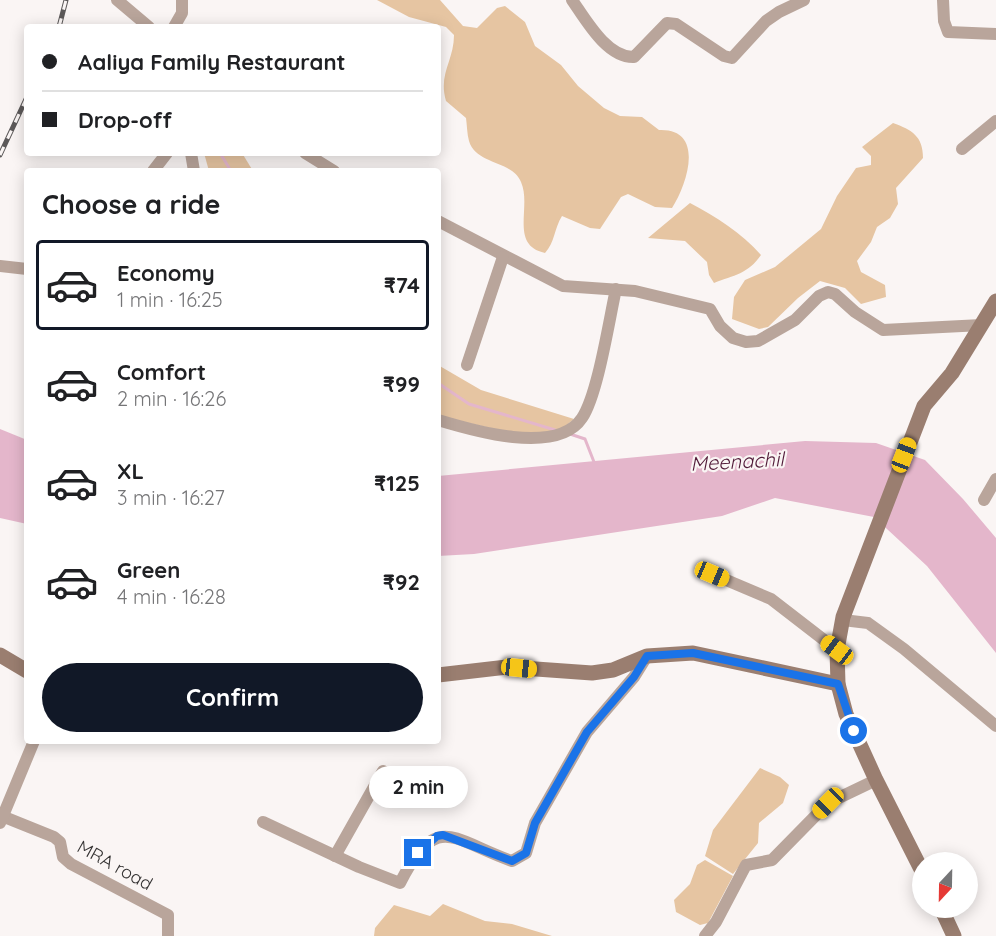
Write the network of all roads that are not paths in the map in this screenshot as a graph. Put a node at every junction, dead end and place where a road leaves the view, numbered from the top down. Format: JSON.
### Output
{"nodes":[{"id":1,"x":117,"y":0,"type":"edge"},
{"id":2,"x":182,"y":0,"type":"edge"},
{"id":3,"x":572,"y":0,"type":"edge"},
{"id":4,"x":804,"y":0,"type":"edge"},
{"id":5,"x":943,"y":0,"type":"edge"},
{"id":6,"x":145,"y":24,"type":"edge"},
{"id":7,"x":176,"y":24,"type":"edge"},
{"id":8,"x":996,"y":34,"type":"edge"},
{"id":9,"x":996,"y":121,"type":"edge"},
{"id":10,"x":962,"y":149,"type":"dead end"},
{"id":11,"x":165,"y":156,"type":"edge"},
{"id":12,"x":310,"y":156,"type":"edge"},
{"id":13,"x":155,"y":168,"type":"edge"},
{"id":14,"x":329,"y":168,"type":"edge"},
{"id":15,"x":441,"y":223,"type":"edge"},
{"id":16,"x":503,"y":257,"type":"junction"},
{"id":17,"x":0,"y":266,"type":"edge"},
{"id":18,"x":24,"y":269,"type":"edge"},
{"id":19,"x":616,"y":289,"type":"junction"},
{"id":20,"x":996,"y":301,"type":"edge"},
{"id":21,"x":988,"y":322,"type":"edge"},
{"id":22,"x":467,"y":365,"type":"dead end"},
{"id":23,"x":441,"y":421,"type":"edge"},
{"id":24,"x":996,"y":478,"type":"edge"},
{"id":25,"x":984,"y":500,"type":"dead end"},
{"id":26,"x":712,"y":574,"type":"dead end"},
{"id":27,"x":843,"y":619,"type":"junction"},
{"id":28,"x":837,"y":650,"type":"junction"},
{"id":29,"x":0,"y":655,"type":"edge"},
{"id":30,"x":647,"y":656,"type":"junction"},
{"id":31,"x":24,"y":669,"type":"edge"},
{"id":32,"x":441,"y":675,"type":"edge"},
{"id":33,"x":838,"y":684,"type":"junction"},
{"id":34,"x":996,"y":726,"type":"edge"},
{"id":35,"x":33,"y":744,"type":"edge"},
{"id":36,"x":383,"y":771,"type":"dead end"},
{"id":37,"x":876,"y":780,"type":"junction"},
{"id":38,"x":1,"y":820,"type":"edge"},
{"id":39,"x":263,"y":822,"type":"dead end"},
{"id":40,"x":912,"y":852,"type":"edge"},
{"id":41,"x":335,"y":856,"type":"junction"},
{"id":42,"x":946,"y":918,"type":"edge"},
{"id":43,"x":168,"y":936,"type":"edge"},
{"id":44,"x":705,"y":936,"type":"edge"},
{"id":45,"x":954,"y":936,"type":"edge"}],
"edges":[{"from":1,"to":6,"type":"street"},
{"from":2,"to":7,"type":"street"},
{"from":3,"to":4,"type":"street"},
{"from":5,"to":8,"type":"street"},
{"from":9,"to":10,"type":"street"},
{"from":11,"to":13,"type":"street"},
{"from":12,"to":14,"type":"street"},
{"from":15,"to":16,"type":"street"},
{"from":16,"to":19,"type":"street"},
{"from":16,"to":22,"type":"street"},
{"from":17,"to":18,"type":"street"},
{"from":19,"to":21,"type":"street"},
{"from":19,"to":23,"type":"street"},
{"from":20,"to":21,"type":"main road"},
{"from":21,"to":27,"type":"main road"},
{"from":24,"to":25,"type":"street"},
{"from":26,"to":28,"type":"street"},
{"from":27,"to":28,"type":"main road"},
{"from":27,"to":34,"type":"street"},
{"from":28,"to":33,"type":"main road"},
{"from":29,"to":31,"type":"main road"},
{"from":30,"to":32,"type":"main road"},
{"from":30,"to":33,"type":"main road"},
{"from":30,"to":41,"type":"street"},
{"from":33,"to":37,"type":"main road"},
{"from":35,"to":38,"type":"street"},
{"from":36,"to":41,"type":"street"},
{"from":37,"to":40,"type":"main road"},
{"from":37,"to":44,"type":"street"},
{"from":38,"to":43,"type":"street","name":"MRA road"},
{"from":39,"to":41,"type":"street"},
{"from":42,"to":45,"type":"main road"}]}
